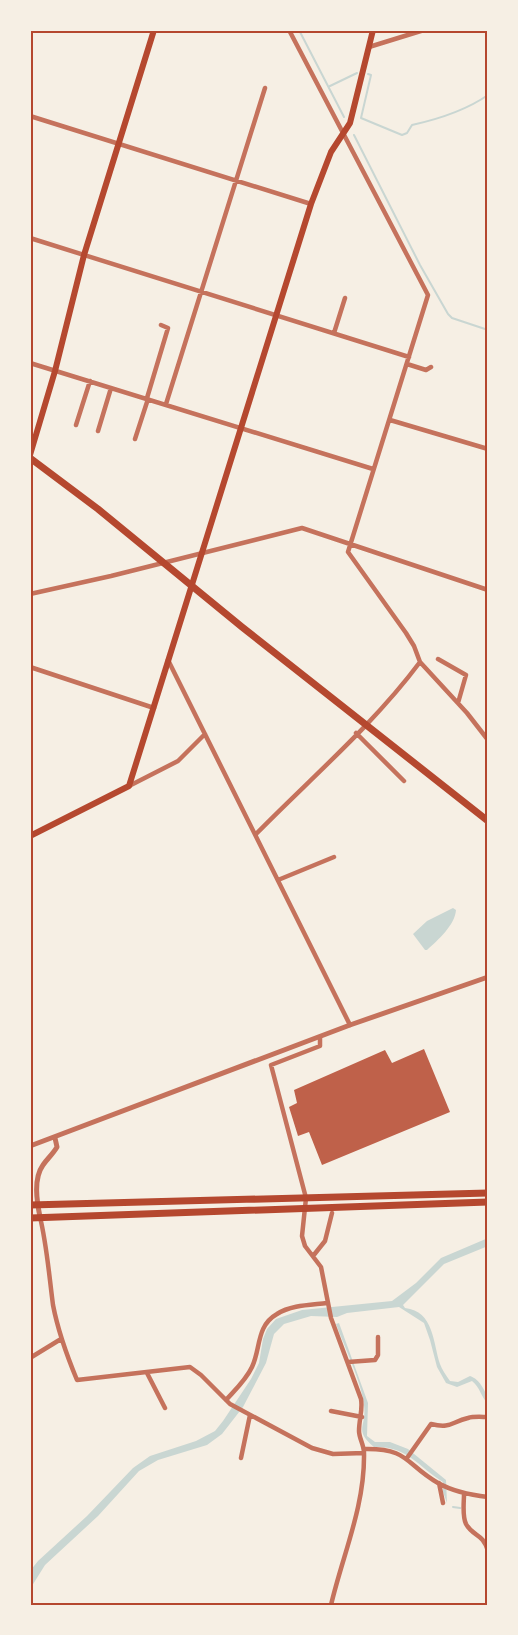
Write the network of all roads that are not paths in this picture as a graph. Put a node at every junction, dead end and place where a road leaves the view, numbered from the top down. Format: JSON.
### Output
{"nodes":[{"id":1,"x":154,"y":30,"type":"edge"},
{"id":2,"x":289,"y":30,"type":"edge"},
{"id":3,"x":373,"y":30,"type":"edge"},
{"id":4,"x":424,"y":30,"type":"edge"},
{"id":5,"x":369,"y":47,"type":"junction"},
{"id":6,"x":265,"y":88,"type":"dead end"},
{"id":7,"x":30,"y":116,"type":"edge"},
{"id":8,"x":344,"y":134,"type":"junction"},
{"id":9,"x":119,"y":144,"type":"junction"},
{"id":10,"x":236,"y":181,"type":"junction"},
{"id":11,"x":311,"y":204,"type":"junction"},
{"id":12,"x":30,"y":238,"type":"edge"},
{"id":13,"x":84,"y":255,"type":"junction"},
{"id":14,"x":201,"y":291,"type":"junction"},
{"id":15,"x":345,"y":298,"type":"dead end"},
{"id":16,"x":277,"y":315,"type":"junction"},
{"id":17,"x":161,"y":325,"type":"dead end"},
{"id":18,"x":334,"y":333,"type":"junction"},
{"id":19,"x":409,"y":357,"type":"junction"},
{"id":20,"x":30,"y":363,"type":"edge"},
{"id":21,"x":407,"y":364,"type":"junction"},
{"id":22,"x":431,"y":367,"type":"dead end"},
{"id":23,"x":56,"y":370,"type":"junction"},
{"id":24,"x":90,"y":381,"type":"junction"},
{"id":25,"x":111,"y":388,"type":"junction"},
{"id":26,"x":147,"y":399,"type":"junction"},
{"id":27,"x":166,"y":404,"type":"junction"},
{"id":28,"x":390,"y":420,"type":"junction"},
{"id":29,"x":76,"y":425,"type":"dead end"},
{"id":30,"x":242,"y":429,"type":"junction"},
{"id":31,"x":98,"y":431,"type":"dead end"},
{"id":32,"x":135,"y":439,"type":"dead end"},
{"id":33,"x":488,"y":449,"type":"edge"},
{"id":34,"x":30,"y":456,"type":"edge"},
{"id":35,"x":374,"y":469,"type":"junction"},
{"id":36,"x":350,"y":544,"type":"junction"},
{"id":37,"x":203,"y":553,"type":"junction"},
{"id":38,"x":163,"y":563,"type":"junction"},
{"id":39,"x":192,"y":586,"type":"junction"},
{"id":40,"x":488,"y":590,"type":"edge"},
{"id":41,"x":30,"y":594,"type":"edge"},
{"id":42,"x":438,"y":658,"type":"dead end"},
{"id":43,"x":168,"y":660,"type":"junction"},
{"id":44,"x":420,"y":662,"type":"junction"},
{"id":45,"x":30,"y":667,"type":"edge"},
{"id":46,"x":458,"y":702,"type":"junction"},
{"id":47,"x":154,"y":708,"type":"junction"},
{"id":48,"x":366,"y":723,"type":"junction"},
{"id":49,"x":356,"y":733,"type":"junction"},
{"id":50,"x":205,"y":734,"type":"junction"},
{"id":51,"x":488,"y":740,"type":"edge"},
{"id":52,"x":404,"y":781,"type":"dead end"},
{"id":53,"x":129,"y":786,"type":"junction"},
{"id":54,"x":488,"y":821,"type":"edge"},
{"id":55,"x":256,"y":834,"type":"junction"},
{"id":56,"x":30,"y":836,"type":"edge"},
{"id":57,"x":334,"y":857,"type":"dead end"},
{"id":58,"x":278,"y":880,"type":"junction"},
{"id":59,"x":488,"y":977,"type":"edge"},
{"id":60,"x":350,"y":1025,"type":"junction"},
{"id":61,"x":320,"y":1036,"type":"junction"},
{"id":62,"x":55,"y":1138,"type":"junction"},
{"id":63,"x":30,"y":1146,"type":"edge"},
{"id":64,"x":488,"y":1193,"type":"edge"},
{"id":65,"x":306,"y":1198,"type":"junction"},
{"id":66,"x":488,"y":1202,"type":"edge"},
{"id":67,"x":34,"y":1205,"type":"edge"},
{"id":68,"x":305,"y":1209,"type":"junction"},
{"id":69,"x":332,"y":1213,"type":"dead end"},
{"id":70,"x":40,"y":1217,"type":"junction"},
{"id":71,"x":30,"y":1218,"type":"edge"},
{"id":72,"x":313,"y":1256,"type":"junction"},
{"id":73,"x":327,"y":1304,"type":"junction"},
{"id":74,"x":378,"y":1337,"type":"dead end"},
{"id":75,"x":61,"y":1339,"type":"junction"},
{"id":76,"x":30,"y":1358,"type":"edge"},
{"id":77,"x":351,"y":1362,"type":"junction"},
{"id":78,"x":147,"y":1373,"type":"junction"},
{"id":79,"x":166,"y":1390,"type":"dead end"},
{"id":80,"x":158,"y":1394,"type":"junction"},
{"id":81,"x":228,"y":1402,"type":"junction"},
{"id":82,"x":165,"y":1408,"type":"dead end"},
{"id":83,"x":331,"y":1411,"type":"dead end"},
{"id":84,"x":250,"y":1415,"type":"junction"},
{"id":85,"x":488,"y":1416,"type":"edge"},
{"id":86,"x":362,"y":1417,"type":"junction"},
{"id":87,"x":364,"y":1451,"type":"junction"},
{"id":88,"x":407,"y":1457,"type":"junction"},
{"id":89,"x":241,"y":1458,"type":"dead end"},
{"id":90,"x":443,"y":1485,"type":"junction"},
{"id":91,"x":464,"y":1494,"type":"junction"},
{"id":92,"x":488,"y":1497,"type":"edge"},
{"id":93,"x":443,"y":1503,"type":"dead end"},
{"id":94,"x":488,"y":1551,"type":"edge"},
{"id":95,"x":331,"y":1605,"type":"edge"}],
"edges":[{"from":1,"to":9,"type":"main road"},
{"from":2,"to":8,"type":"street"},
{"from":3,"to":5,"type":"main road"},
{"from":4,"to":5,"type":"street"},
{"from":5,"to":8,"type":"main road"},
{"from":6,"to":10,"type":"street"},
{"from":7,"to":9,"type":"street"},
{"from":8,"to":11,"type":"main road"},
{"from":8,"to":19,"type":"street"},
{"from":9,"to":10,"type":"street"},
{"from":9,"to":13,"type":"main road"},
{"from":10,"to":11,"type":"street"},
{"from":10,"to":14,"type":"street"},
{"from":11,"to":16,"type":"main road"},
{"from":12,"to":13,"type":"street"},
{"from":13,"to":14,"type":"street"},
{"from":13,"to":23,"type":"main road"},
{"from":14,"to":16,"type":"street"},
{"from":14,"to":27,"type":"street"},
{"from":15,"to":18,"type":"street"},
{"from":16,"to":18,"type":"street"},
{"from":16,"to":30,"type":"main road"},
{"from":17,"to":26,"type":"street"},
{"from":18,"to":19,"type":"street"},
{"from":19,"to":21,"type":"street"},
{"from":20,"to":23,"type":"street"},
{"from":21,"to":22,"type":"street"},
{"from":21,"to":28,"type":"street"},
{"from":23,"to":24,"type":"street"},
{"from":23,"to":34,"type":"main road"},
{"from":24,"to":25,"type":"street"},
{"from":24,"to":29,"type":"street"},
{"from":25,"to":26,"type":"street"},
{"from":25,"to":31,"type":"street"},
{"from":26,"to":27,"type":"street"},
{"from":26,"to":32,"type":"street"},
{"from":27,"to":30,"type":"street"},
{"from":28,"to":33,"type":"street"},
{"from":28,"to":35,"type":"street"},
{"from":30,"to":35,"type":"street"},
{"from":30,"to":37,"type":"main road"},
{"from":34,"to":38,"type":"main road"},
{"from":35,"to":36,"type":"street"},
{"from":36,"to":37,"type":"street"},
{"from":36,"to":40,"type":"street"},
{"from":36,"to":44,"type":"street"},
{"from":37,"to":38,"type":"street"},
{"from":37,"to":39,"type":"main road"},
{"from":38,"to":39,"type":"main road"},
{"from":38,"to":41,"type":"street"},
{"from":39,"to":43,"type":"main road"},
{"from":39,"to":48,"type":"main road"},
{"from":42,"to":46,"type":"street"},
{"from":43,"to":47,"type":"main road"},
{"from":43,"to":50,"type":"street"},
{"from":44,"to":46,"type":"street"},
{"from":44,"to":48,"type":"street"},
{"from":45,"to":47,"type":"street"},
{"from":46,"to":51,"type":"street"},
{"from":47,"to":53,"type":"main road"},
{"from":48,"to":49,"type":"street"},
{"from":48,"to":54,"type":"main road"},
{"from":49,"to":52,"type":"street"},
{"from":49,"to":55,"type":"street"},
{"from":50,"to":53,"type":"street"},
{"from":50,"to":55,"type":"street"},
{"from":53,"to":56,"type":"main road"},
{"from":55,"to":58,"type":"street"},
{"from":57,"to":58,"type":"street"},
{"from":58,"to":60,"type":"street"},
{"from":59,"to":60,"type":"street"},
{"from":60,"to":61,"type":"street"},
{"from":61,"to":62,"type":"street"},
{"from":61,"to":65,"type":"street"},
{"from":62,"to":63,"type":"street"},
{"from":62,"to":67,"type":"street"},
{"from":64,"to":65,"type":"main road"},
{"from":65,"to":67,"type":"main road"},
{"from":65,"to":68,"type":"street"},
{"from":66,"to":68,"type":"main road"},
{"from":67,"to":70,"type":"street"},
{"from":68,"to":70,"type":"main road"},
{"from":68,"to":72,"type":"street"},
{"from":69,"to":72,"type":"street"},
{"from":70,"to":71,"type":"main road"},
{"from":70,"to":75,"type":"street"},
{"from":72,"to":73,"type":"street"},
{"from":73,"to":77,"type":"street"},
{"from":73,"to":81,"type":"street"},
{"from":74,"to":77,"type":"street"},
{"from":75,"to":76,"type":"street"},
{"from":75,"to":78,"type":"street"},
{"from":77,"to":86,"type":"street"},
{"from":78,"to":80,"type":"street"},
{"from":78,"to":81,"type":"street"},
{"from":79,"to":80,"type":"street"},
{"from":80,"to":82,"type":"street"},
{"from":81,"to":84,"type":"street"},
{"from":83,"to":86,"type":"street"},
{"from":84,"to":87,"type":"street"},
{"from":84,"to":89,"type":"street"},
{"from":85,"to":88,"type":"street"},
{"from":86,"to":87,"type":"street"},
{"from":87,"to":88,"type":"street"},
{"from":87,"to":95,"type":"street"},
{"from":88,"to":90,"type":"street"},
{"from":90,"to":91,"type":"street"},
{"from":90,"to":93,"type":"street"},
{"from":91,"to":92,"type":"street"},
{"from":91,"to":94,"type":"street"}]}
